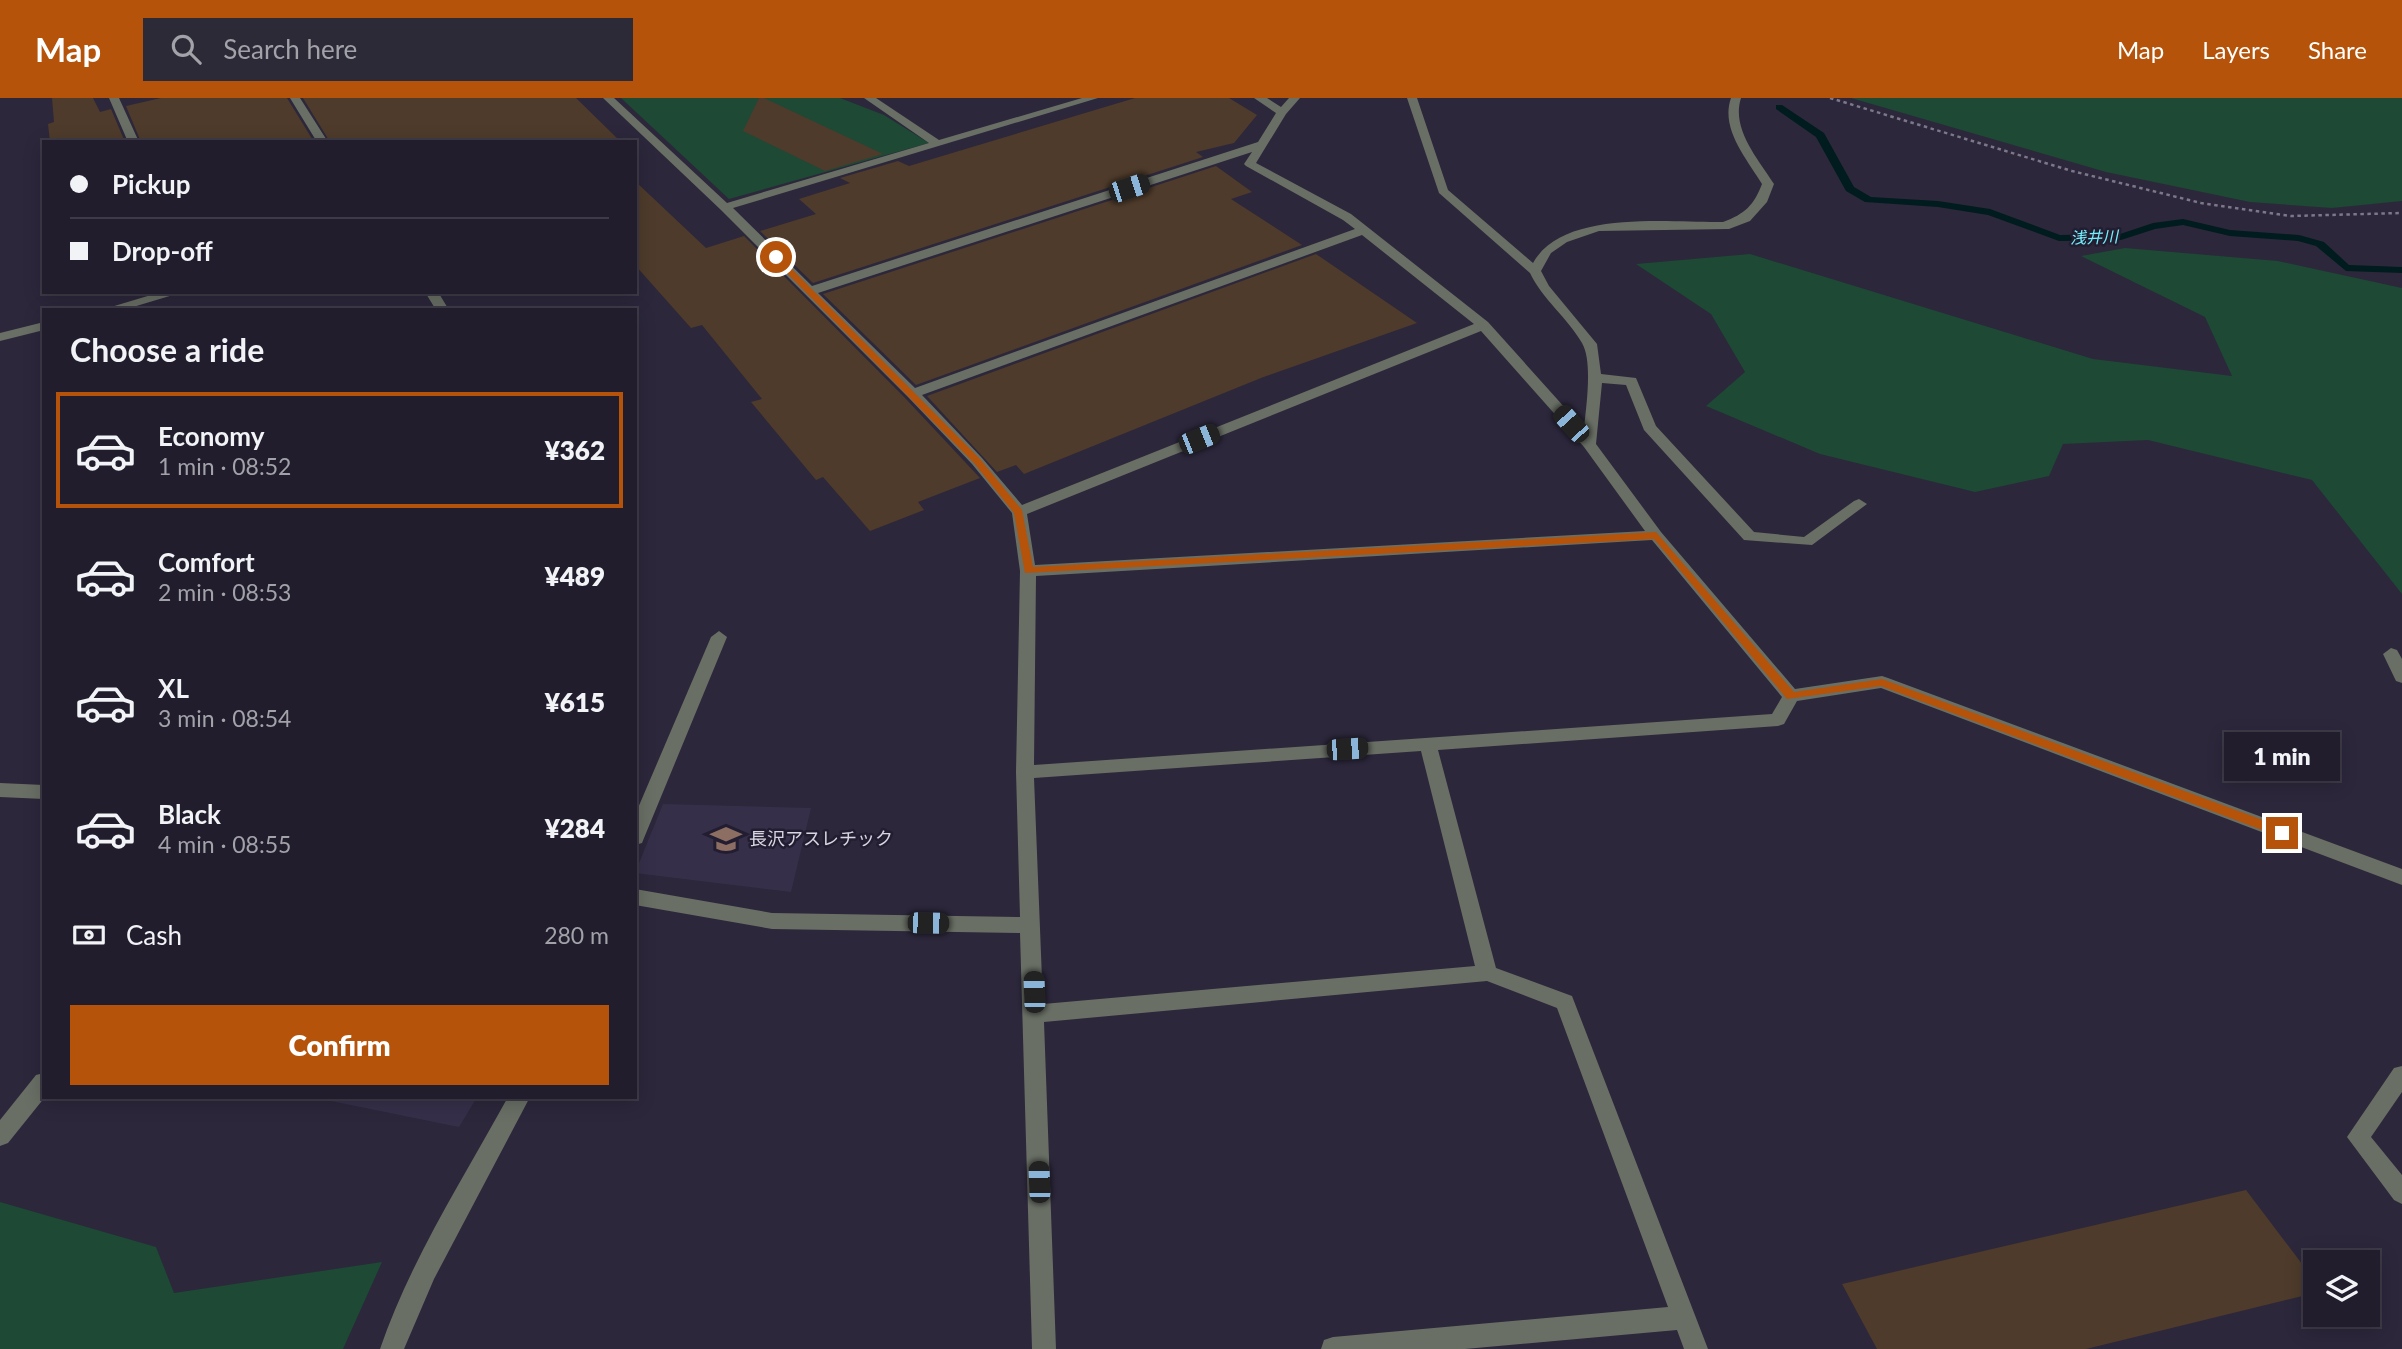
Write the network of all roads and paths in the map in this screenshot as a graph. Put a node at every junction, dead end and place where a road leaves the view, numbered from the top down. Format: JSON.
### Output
{"nodes":[{"id":1,"x":114,"y":98,"type":"edge"},
{"id":2,"x":295,"y":98,"type":"edge"},
{"id":3,"x":608,"y":98,"type":"edge"},
{"id":4,"x":869,"y":98,"type":"edge"},
{"id":5,"x":1093,"y":98,"type":"edge"},
{"id":6,"x":1259,"y":98,"type":"edge"},
{"id":7,"x":1295,"y":98,"type":"edge"},
{"id":8,"x":1412,"y":98,"type":"edge"},
{"id":9,"x":1736,"y":98,"type":"edge"},
{"id":10,"x":1830,"y":98,"type":"edge"},
{"id":11,"x":1282,"y":112,"type":"junction"},
{"id":12,"x":133,"y":140,"type":"edge"},
{"id":13,"x":322,"y":140,"type":"edge"},
{"id":14,"x":933,"y":145,"type":"junction"},
{"id":15,"x":1261,"y":145,"type":"junction"},
{"id":16,"x":725,"y":206,"type":"junction"},
{"id":17,"x":2402,"y":213,"type":"edge"},
{"id":18,"x":1364,"y":230,"type":"junction"},
{"id":19,"x":1535,"y":271,"type":"junction"},
{"id":20,"x":810,"y":291,"type":"junction"},
{"id":21,"x":169,"y":294,"type":"edge"},
{"id":22,"x":115,"y":308,"type":"edge"},
{"id":23,"x":1483,"y":325,"type":"junction"},
{"id":24,"x":42,"y":326,"type":"edge"},
{"id":25,"x":0,"y":337,"type":"edge"},
{"id":26,"x":1595,"y":378,"type":"junction"},
{"id":27,"x":913,"y":394,"type":"junction"},
{"id":28,"x":1589,"y":444,"type":"junction"},
{"id":29,"x":1859,"y":504,"type":"dead end"},
{"id":30,"x":1019,"y":512,"type":"junction"},
{"id":31,"x":1656,"y":536,"type":"junction"},
{"id":32,"x":1028,"y":571,"type":"junction"},
{"id":33,"x":719,"y":637,"type":"dead end"},
{"id":34,"x":2391,"y":654,"type":"dead end"},
{"id":35,"x":2402,"y":677,"type":"edge"},
{"id":36,"x":1791,"y":696,"type":"junction"},
{"id":37,"x":1427,"y":744,"type":"junction"},
{"id":38,"x":1025,"y":772,"type":"junction"},
{"id":39,"x":0,"y":790,"type":"edge"},
{"id":40,"x":42,"y":792,"type":"edge"},
{"id":41,"x":637,"y":833,"type":"edge"},
{"id":42,"x":2402,"y":877,"type":"edge"},
{"id":43,"x":637,"y":897,"type":"edge"},
{"id":44,"x":1031,"y":925,"type":"junction"},
{"id":45,"x":1487,"y":973,"type":"junction"},
{"id":46,"x":1034,"y":1014,"type":"junction"},
{"id":47,"x":2402,"y":1074,"type":"edge"},
{"id":48,"x":42,"y":1084,"type":"edge"},
{"id":49,"x":518,"y":1099,"type":"edge"},
{"id":50,"x":0,"y":1136,"type":"edge"},
{"id":51,"x":2402,"y":1193,"type":"edge"},
{"id":52,"x":1684,"y":1317,"type":"junction"},
{"id":53,"x":392,"y":1349,"type":"edge"},
{"id":54,"x":1044,"y":1349,"type":"edge"},
{"id":55,"x":1333,"y":1349,"type":"edge"},
{"id":56,"x":1696,"y":1349,"type":"edge"}],
"edges":[{"from":1,"to":12,"type":"street"},
{"from":2,"to":13,"type":"street"},
{"from":3,"to":16,"type":"street"},
{"from":4,"to":14,"type":"street"},
{"from":5,"to":14,"type":"street"},
{"from":6,"to":11,"type":"street"},
{"from":7,"to":11,"type":"street"},
{"from":8,"to":19,"type":"street"},
{"from":9,"to":19,"type":"street"},
{"from":10,"to":17,"type":"path"},
{"from":11,"to":15,"type":"street"},
{"from":14,"to":16,"type":"street"},
{"from":15,"to":18,"type":"street"},
{"from":15,"to":20,"type":"street"},
{"from":16,"to":20,"type":"street"},
{"from":18,"to":23,"type":"street"},
{"from":18,"to":27,"type":"street"},
{"from":19,"to":26,"type":"street"},
{"from":20,"to":27,"type":"street"},
{"from":21,"to":22,"type":"street"},
{"from":23,"to":28,"type":"street"},
{"from":23,"to":30,"type":"street"},
{"from":24,"to":25,"type":"street"},
{"from":26,"to":28,"type":"street"},
{"from":26,"to":29,"type":"street"},
{"from":27,"to":30,"type":"street"},
{"from":28,"to":31,"type":"street"},
{"from":30,"to":32,"type":"street"},
{"from":31,"to":32,"type":"street"},
{"from":31,"to":36,"type":"street"},
{"from":32,"to":38,"type":"street"},
{"from":33,"to":41,"type":"street"},
{"from":34,"to":35,"type":"street"},
{"from":36,"to":37,"type":"street"},
{"from":36,"to":42,"type":"street"},
{"from":37,"to":38,"type":"street"},
{"from":37,"to":45,"type":"street"},
{"from":38,"to":44,"type":"street"},
{"from":39,"to":40,"type":"street"},
{"from":43,"to":44,"type":"street"},
{"from":44,"to":46,"type":"street"},
{"from":45,"to":46,"type":"street"},
{"from":45,"to":52,"type":"street"},
{"from":46,"to":54,"type":"street"},
{"from":47,"to":51,"type":"street"},
{"from":48,"to":50,"type":"street"},
{"from":49,"to":53,"type":"street"},
{"from":52,"to":55,"type":"street"},
{"from":52,"to":56,"type":"street"}]}
